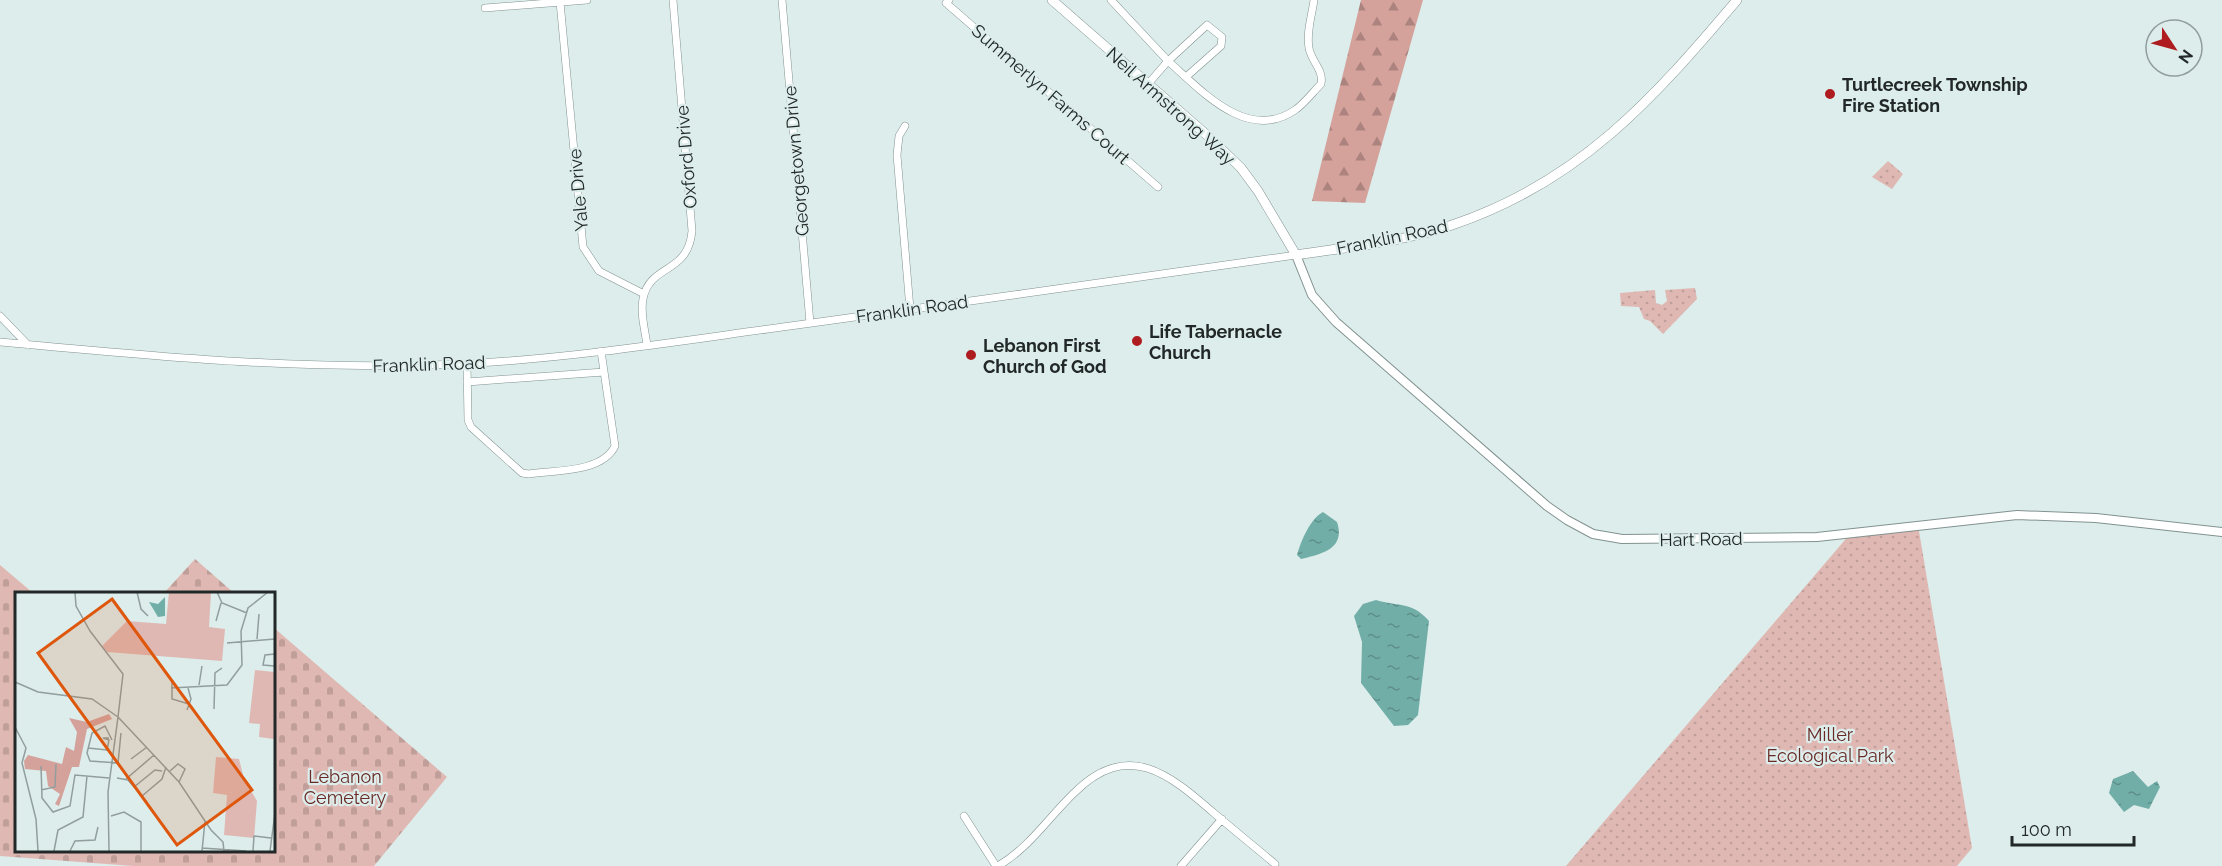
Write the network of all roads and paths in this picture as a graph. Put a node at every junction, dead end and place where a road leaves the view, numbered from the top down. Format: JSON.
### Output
{"nodes":[{"id":1,"x":587,"y":0,"type":"edge"},
{"id":2,"x":673,"y":0,"type":"edge"},
{"id":3,"x":782,"y":0,"type":"edge"},
{"id":4,"x":949,"y":0,"type":"edge"},
{"id":5,"x":1052,"y":0,"type":"edge"},
{"id":6,"x":1111,"y":0,"type":"edge"},
{"id":7,"x":1314,"y":0,"type":"edge"},
{"id":8,"x":1737,"y":0,"type":"edge"},
{"id":9,"x":560,"y":2,"type":"junction"},
{"id":10,"x":485,"y":8,"type":"dead end"},
{"id":11,"x":1168,"y":61,"type":"junction"},
{"id":12,"x":1186,"y":77,"type":"junction"},
{"id":13,"x":1148,"y":84,"type":"junction"},
{"id":14,"x":905,"y":126,"type":"dead end"},
{"id":15,"x":1158,"y":187,"type":"dead end"},
{"id":16,"x":1296,"y":255,"type":"junction"},
{"id":17,"x":644,"y":294,"type":"junction"},
{"id":18,"x":910,"y":309,"type":"junction"},
{"id":19,"x":0,"y":316,"type":"edge"},
{"id":20,"x":810,"y":323,"type":"junction"},
{"id":21,"x":0,"y":342,"type":"edge"},
{"id":22,"x":28,"y":345,"type":"junction"},
{"id":23,"x":646,"y":345,"type":"junction"},
{"id":24,"x":601,"y":351,"type":"junction"},
{"id":25,"x":467,"y":363,"type":"junction"},
{"id":26,"x":604,"y":372,"type":"junction"},
{"id":27,"x":467,"y":381,"type":"junction"},
{"id":28,"x":2222,"y":532,"type":"edge"},
{"id":29,"x":964,"y":816,"type":"dead end"},
{"id":30,"x":1222,"y":819,"type":"junction"},
{"id":31,"x":1275,"y":864,"type":"dead end"},
{"id":32,"x":997,"y":866,"type":"edge"},
{"id":33,"x":1181,"y":866,"type":"edge"}],
"edges":[{"from":1,"to":9,"type":"street"},
{"from":2,"to":17,"type":"street","name":"Oxford Drive"},
{"from":3,"to":20,"type":"street","name":"Georgetown Drive"},
{"from":4,"to":15,"type":"street","name":"Summerlyn Farms Court"},
{"from":5,"to":13,"type":"main road","name":"Neil Armstrong Way"},
{"from":6,"to":11,"type":"street"},
{"from":7,"to":12,"type":"street"},
{"from":8,"to":16,"type":"main road","name":"Franklin Road"},
{"from":9,"to":10,"type":"street"},
{"from":9,"to":17,"type":"street","name":"Yale Drive"},
{"from":11,"to":12,"type":"street"},
{"from":11,"to":12,"type":"street"},
{"from":11,"to":13,"type":"street"},
{"from":13,"to":16,"type":"main road","name":"Neil Armstrong Way"},
{"from":14,"to":18,"type":"street"},
{"from":16,"to":18,"type":"street","name":"Franklin Road"},
{"from":16,"to":28,"type":"street","name":"Hart Road"},
{"from":17,"to":23,"type":"street"},
{"from":18,"to":20,"type":"street","name":"Franklin Road"},
{"from":19,"to":22,"type":"street"},
{"from":20,"to":23,"type":"street","name":"Franklin Road"},
{"from":21,"to":22,"type":"street","name":"Franklin Road"},
{"from":22,"to":25,"type":"street","name":"Franklin Road"},
{"from":23,"to":24,"type":"street","name":"Franklin Road"},
{"from":24,"to":25,"type":"street","name":"Franklin Road"},
{"from":24,"to":26,"type":"street"},
{"from":25,"to":27,"type":"street"},
{"from":26,"to":27,"type":"street"},
{"from":26,"to":27,"type":"street"},
{"from":29,"to":32,"type":"street"},
{"from":30,"to":31,"type":"street"},
{"from":30,"to":32,"type":"street"},
{"from":30,"to":33,"type":"street"}]}
